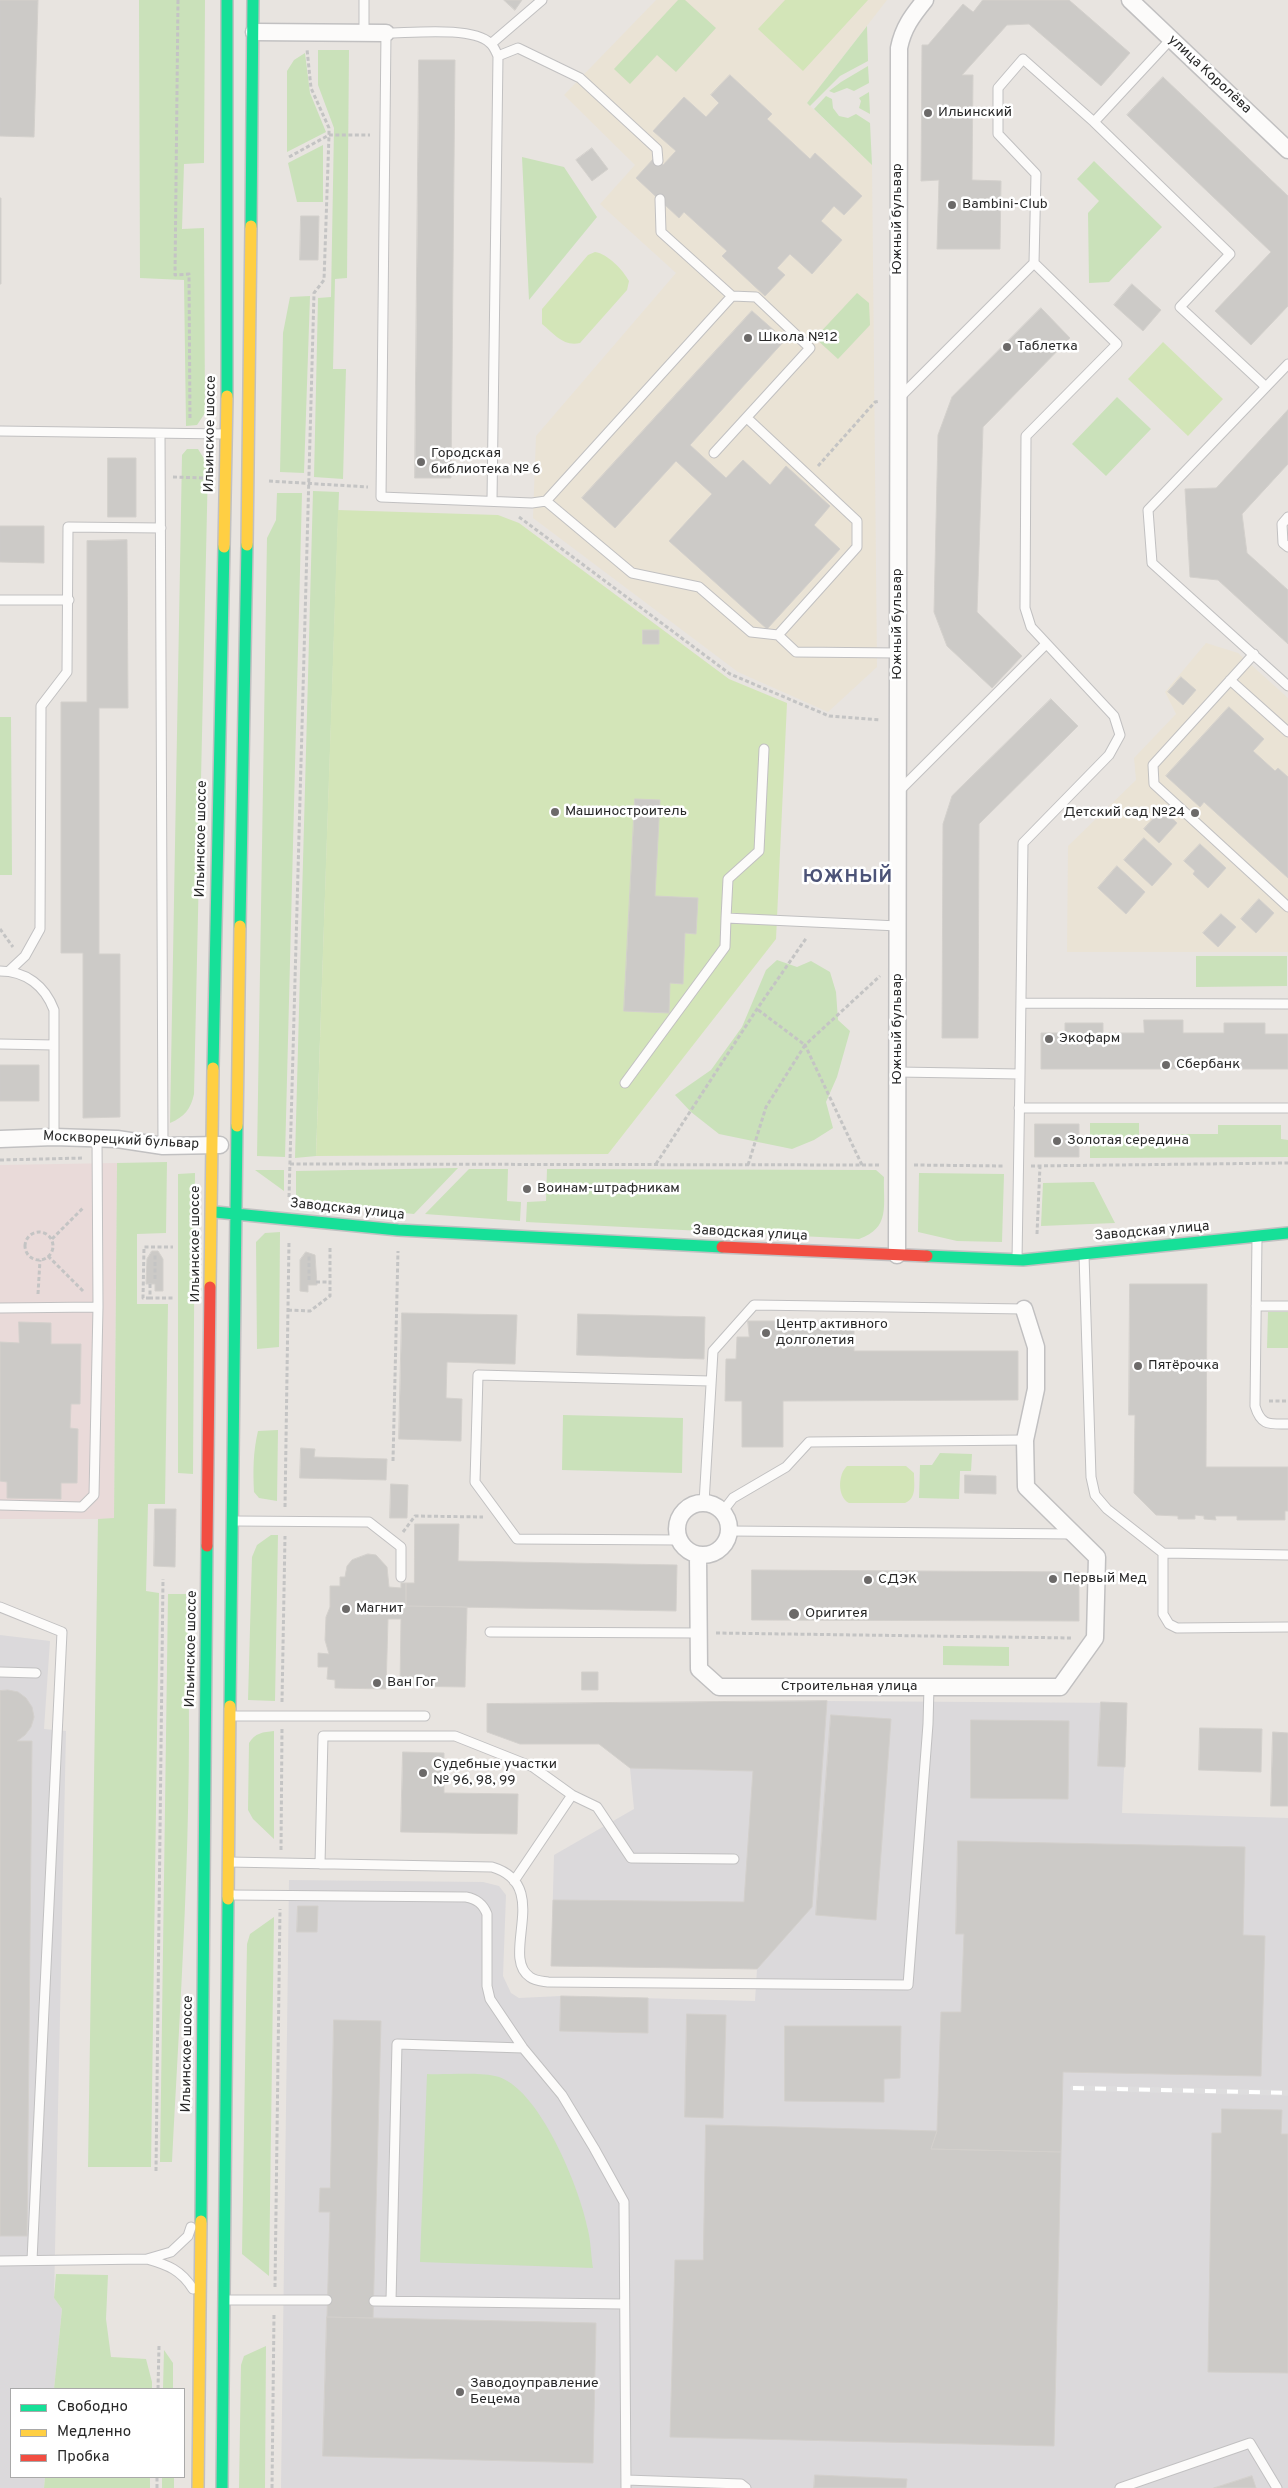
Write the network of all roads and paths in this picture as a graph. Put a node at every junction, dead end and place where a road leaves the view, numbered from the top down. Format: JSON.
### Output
{"nodes":[{"id":1,"x":178,"y":0,"type":"edge"},
{"id":2,"x":227,"y":0,"type":"edge"},
{"id":3,"x":253,"y":0,"type":"edge"},
{"id":4,"x":364,"y":0,"type":"edge"},
{"id":5,"x":542,"y":0,"type":"edge"},
{"id":6,"x":925,"y":0,"type":"edge"},
{"id":7,"x":1130,"y":0,"type":"edge"},
{"id":8,"x":254,"y":32,"type":"junction"},
{"id":9,"x":306,"y":32,"type":"junction"},
{"id":10,"x":364,"y":32,"type":"junction"},
{"id":11,"x":386,"y":33,"type":"junction"},
{"id":12,"x":1171,"y":39,"type":"junction"},
{"id":13,"x":492,"y":44,"type":"junction"},
{"id":14,"x":498,"y":56,"type":"junction"},
{"id":15,"x":1094,"y":122,"type":"junction"},
{"id":16,"x":329,"y":135,"type":"junction"},
{"id":17,"x":385,"y":135,"type":"junction"},
{"id":18,"x":1288,"y":150,"type":"edge"},
{"id":19,"x":289,"y":157,"type":"dead end"},
{"id":20,"x":658,"y":161,"type":"dead end"},
{"id":21,"x":660,"y":200,"type":"dead end"},
{"id":22,"x":1034,"y":263,"type":"junction"},
{"id":23,"x":732,"y":296,"type":"junction"},
{"id":24,"x":1288,"y":364,"type":"edge"},
{"id":25,"x":1266,"y":387,"type":"junction"},
{"id":26,"x":897,"y":400,"type":"junction"},
{"id":27,"x":746,"y":418,"type":"junction"},
{"id":28,"x":0,"y":431,"type":"edge"},
{"id":29,"x":160,"y":434,"type":"junction"},
{"id":30,"x":190,"y":434,"type":"junction"},
{"id":31,"x":227,"y":434,"type":"junction"},
{"id":32,"x":714,"y":453,"type":"dead end"},
{"id":33,"x":809,"y":476,"type":"junction"},
{"id":34,"x":160,"y":477,"type":"junction"},
{"id":35,"x":211,"y":479,"type":"dead end"},
{"id":36,"x":269,"y":481,"type":"dead end"},
{"id":37,"x":309,"y":482,"type":"junction"},
{"id":38,"x":381,"y":488,"type":"junction"},
{"id":39,"x":492,"y":500,"type":"junction"},
{"id":40,"x":546,"y":501,"type":"junction"},
{"id":41,"x":1288,"y":517,"type":"edge"},
{"id":42,"x":160,"y":528,"type":"junction"},
{"id":43,"x":1288,"y":547,"type":"edge"},
{"id":44,"x":0,"y":600,"type":"edge"},
{"id":45,"x":68,"y":600,"type":"junction"},
{"id":46,"x":778,"y":635,"type":"junction"},
{"id":47,"x":1046,"y":644,"type":"junction"},
{"id":48,"x":898,"y":653,"type":"junction"},
{"id":49,"x":1254,"y":654,"type":"junction"},
{"id":50,"x":1230,"y":680,"type":"junction"},
{"id":51,"x":1288,"y":686,"type":"edge"},
{"id":52,"x":898,"y":721,"type":"junction"},
{"id":53,"x":1288,"y":732,"type":"edge"},
{"id":54,"x":764,"y":749,"type":"dead end"},
{"id":55,"x":898,"y":793,"type":"junction"},
{"id":56,"x":1288,"y":907,"type":"edge"},
{"id":57,"x":726,"y":918,"type":"junction"},
{"id":58,"x":818,"y":922,"type":"junction"},
{"id":59,"x":898,"y":926,"type":"junction"},
{"id":60,"x":0,"y":930,"type":"edge"},
{"id":61,"x":898,"y":959,"type":"junction"},
{"id":62,"x":22,"y":960,"type":"junction"},
{"id":63,"x":4,"y":971,"type":"edge"},
{"id":64,"x":1021,"y":1003,"type":"junction"},
{"id":65,"x":1288,"y":1004,"type":"edge"},
{"id":66,"x":757,"y":1008,"type":"junction"},
{"id":67,"x":0,"y":1044,"type":"edge"},
{"id":68,"x":54,"y":1045,"type":"junction"},
{"id":69,"x":805,"y":1045,"type":"junction"},
{"id":70,"x":898,"y":1072,"type":"junction"},
{"id":71,"x":1020,"y":1074,"type":"junction"},
{"id":72,"x":625,"y":1083,"type":"dead end"},
{"id":73,"x":1019,"y":1108,"type":"junction"},
{"id":74,"x":1288,"y":1108,"type":"edge"},
{"id":75,"x":54,"y":1137,"type":"junction"},
{"id":76,"x":97,"y":1138,"type":"junction"},
{"id":77,"x":0,"y":1139,"type":"edge"},
{"id":78,"x":212,"y":1145,"type":"junction"},
{"id":79,"x":236,"y":1145,"type":"junction"},
{"id":80,"x":163,"y":1146,"type":"junction"},
{"id":81,"x":1288,"y":1163,"type":"edge"},
{"id":82,"x":290,"y":1164,"type":"junction"},
{"id":83,"x":656,"y":1164,"type":"junction"},
{"id":84,"x":748,"y":1165,"type":"junction"},
{"id":85,"x":862,"y":1165,"type":"junction"},
{"id":86,"x":898,"y":1165,"type":"junction"},
{"id":87,"x":1018,"y":1166,"type":"junction"},
{"id":88,"x":1040,"y":1166,"type":"junction"},
{"id":89,"x":97,"y":1194,"type":"junction"},
{"id":90,"x":211,"y":1212,"type":"junction"},
{"id":91,"x":235,"y":1214,"type":"junction"},
{"id":92,"x":288,"y":1219,"type":"junction"},
{"id":93,"x":398,"y":1230,"type":"junction"},
{"id":94,"x":1288,"y":1233,"type":"edge"},
{"id":95,"x":1037,"y":1234,"type":"dead end"},
{"id":96,"x":1257,"y":1237,"type":"junction"},
{"id":97,"x":52,"y":1239,"type":"junction"},
{"id":98,"x":173,"y":1247,"type":"dead end"},
{"id":99,"x":330,"y":1247,"type":"dead end"},
{"id":100,"x":1084,"y":1253,"type":"junction"},
{"id":101,"x":155,"y":1254,"type":"dead end"},
{"id":102,"x":897,"y":1255,"type":"junction"},
{"id":103,"x":48,"y":1256,"type":"junction"},
{"id":104,"x":309,"y":1256,"type":"dead end"},
{"id":105,"x":40,"y":1260,"type":"junction"},
{"id":106,"x":1017,"y":1260,"type":"junction"},
{"id":107,"x":155,"y":1279,"type":"dead end"},
{"id":108,"x":309,"y":1280,"type":"dead end"},
{"id":109,"x":316,"y":1282,"type":"dead end"},
{"id":110,"x":330,"y":1282,"type":"junction"},
{"id":111,"x":150,"y":1284,"type":"dead end"},
{"id":112,"x":150,"y":1298,"type":"junction"},
{"id":113,"x":173,"y":1298,"type":"dead end"},
{"id":114,"x":1256,"y":1306,"type":"junction"},
{"id":115,"x":1288,"y":1306,"type":"edge"},
{"id":116,"x":98,"y":1307,"type":"junction"},
{"id":117,"x":0,"y":1308,"type":"edge"},
{"id":118,"x":38,"y":1308,"type":"junction"},
{"id":119,"x":288,"y":1310,"type":"junction"},
{"id":120,"x":1024,"y":1310,"type":"joint"},
{"id":121,"x":710,"y":1381,"type":"junction"},
{"id":122,"x":1288,"y":1424,"type":"edge"},
{"id":123,"x":1026,"y":1440,"type":"junction"},
{"id":124,"x":393,"y":1461,"type":"dead end"},
{"id":125,"x":704,"y":1503,"type":"junction"},
{"id":126,"x":0,"y":1505,"type":"edge"},
{"id":127,"x":494,"y":1508,"type":"junction"},
{"id":128,"x":723,"y":1512,"type":"junction"},
{"id":129,"x":232,"y":1521,"type":"junction"},
{"id":130,"x":285,"y":1521,"type":"junction"},
{"id":131,"x":730,"y":1531,"type":"junction"},
{"id":132,"x":1074,"y":1534,"type":"junction"},
{"id":133,"x":679,"y":1540,"type":"junction"},
{"id":134,"x":395,"y":1542,"type":"junction"},
{"id":135,"x":1163,"y":1554,"type":"junction"},
{"id":136,"x":698,"y":1555,"type":"junction"},
{"id":137,"x":1288,"y":1555,"type":"edge"},
{"id":138,"x":401,"y":1577,"type":"dead end"},
{"id":139,"x":163,"y":1579,"type":"dead end"},
{"id":140,"x":0,"y":1607,"type":"edge"},
{"id":141,"x":1288,"y":1627,"type":"edge"},
{"id":142,"x":490,"y":1632,"type":"dead end"},
{"id":143,"x":700,"y":1633,"type":"junction"},
{"id":144,"x":1095,"y":1638,"type":"junction"},
{"id":145,"x":0,"y":1672,"type":"edge"},
{"id":146,"x":36,"y":1673,"type":"dead end"},
{"id":147,"x":929,"y":1687,"type":"junction"},
{"id":148,"x":231,"y":1716,"type":"junction"},
{"id":149,"x":282,"y":1716,"type":"junction"},
{"id":150,"x":425,"y":1716,"type":"dead end"},
{"id":151,"x":572,"y":1794,"type":"junction"},
{"id":152,"x":734,"y":1859,"type":"dead end"},
{"id":153,"x":229,"y":1862,"type":"junction"},
{"id":154,"x":281,"y":1864,"type":"junction"},
{"id":155,"x":320,"y":1864,"type":"junction"},
{"id":156,"x":514,"y":1881,"type":"junction"},
{"id":157,"x":228,"y":1895,"type":"junction"},
{"id":158,"x":280,"y":1895,"type":"junction"},
{"id":159,"x":523,"y":2048,"type":"junction"},
{"id":160,"x":156,"y":2171,"type":"dead end"},
{"id":161,"x":202,"y":2188,"type":"junction"},
{"id":162,"x":147,"y":2259,"type":"junction"},
{"id":163,"x":32,"y":2260,"type":"junction"},
{"id":164,"x":0,"y":2261,"type":"edge"},
{"id":165,"x":275,"y":2299,"type":"junction"},
{"id":166,"x":225,"y":2300,"type":"junction"},
{"id":167,"x":328,"y":2300,"type":"dead end"},
{"id":168,"x":374,"y":2300,"type":"dead end"},
{"id":169,"x":391,"y":2301,"type":"junction"},
{"id":170,"x":624,"y":2304,"type":"junction"},
{"id":171,"x":201,"y":2313,"type":"junction"},
{"id":172,"x":159,"y":2346,"type":"dead end"},
{"id":173,"x":158,"y":2388,"type":"edge"},
{"id":174,"x":626,"y":2484,"type":"edge"},
{"id":175,"x":198,"y":2488,"type":"edge"},
{"id":176,"x":222,"y":2488,"type":"edge"},
{"id":177,"x":272,"y":2488,"type":"edge"},
{"id":178,"x":746,"y":2488,"type":"edge"},
{"id":179,"x":1120,"y":2488,"type":"edge"},
{"id":180,"x":1277,"y":2488,"type":"edge"}],
"edges":[{"from":1,"to":30,"type":"path"},
{"from":2,"to":31,"type":"main road","name":"Ильинское шоссе"},
{"from":3,"to":8,"type":"main road"},
{"from":4,"to":10,"type":"lane"},
{"from":5,"to":13,"type":"lane"},
{"from":6,"to":26,"type":"street","name":"Южный бульвар"},
{"from":7,"to":12,"type":"street","name":"улица Королёва"},
{"from":8,"to":9,"type":"street"},
{"from":8,"to":79,"type":"main road"},
{"from":9,"to":10,"type":"street"},
{"from":9,"to":16,"type":"path"},
{"from":10,"to":11,"type":"street"},
{"from":11,"to":13,"type":"lane"},
{"from":11,"to":17,"type":"lane"},
{"from":12,"to":15,"type":"lane"},
{"from":12,"to":18,"type":"street","name":"улица Королёва"},
{"from":13,"to":14,"type":"lane"},
{"from":14,"to":20,"type":"lane"},
{"from":14,"to":39,"type":"lane"},
{"from":15,"to":22,"type":"lane"},
{"from":15,"to":25,"type":"lane"},
{"from":16,"to":17,"type":"path"},
{"from":16,"to":19,"type":"path"},
{"from":16,"to":37,"type":"path"},
{"from":17,"to":38,"type":"lane"},
{"from":21,"to":23,"type":"lane"},
{"from":22,"to":26,"type":"lane"},
{"from":22,"to":47,"type":"lane"},
{"from":23,"to":27,"type":"lane"},
{"from":23,"to":40,"type":"lane"},
{"from":24,"to":25,"type":"lane"},
{"from":25,"to":49,"type":"lane"},
{"from":26,"to":33,"type":"path"},
{"from":26,"to":48,"type":"street","name":"Южный бульвар"},
{"from":27,"to":32,"type":"lane"},
{"from":27,"to":33,"type":"lane"},
{"from":28,"to":29,"type":"lane"},
{"from":29,"to":30,"type":"lane"},
{"from":29,"to":34,"type":"lane"},
{"from":30,"to":31,"type":"lane"},
{"from":31,"to":78,"type":"main road","name":"Ильинское шоссе"},
{"from":33,"to":46,"type":"lane"},
{"from":34,"to":35,"type":"path"},
{"from":34,"to":42,"type":"lane"},
{"from":36,"to":37,"type":"path"},
{"from":37,"to":38,"type":"path"},
{"from":37,"to":82,"type":"path"},
{"from":38,"to":39,"type":"lane"},
{"from":39,"to":40,"type":"lane"},
{"from":39,"to":52,"type":"path"},
{"from":40,"to":46,"type":"lane"},
{"from":41,"to":43,"type":"lane"},
{"from":42,"to":45,"type":"lane"},
{"from":42,"to":80,"type":"lane"},
{"from":44,"to":45,"type":"lane"},
{"from":45,"to":62,"type":"lane"},
{"from":46,"to":48,"type":"lane"},
{"from":47,"to":55,"type":"lane"},
{"from":47,"to":64,"type":"lane"},
{"from":48,"to":52,"type":"street","name":"Южный бульвар"},
{"from":49,"to":50,"type":"lane"},
{"from":49,"to":51,"type":"lane"},
{"from":50,"to":53,"type":"lane"},
{"from":50,"to":56,"type":"lane"},
{"from":52,"to":55,"type":"street","name":"Южный бульвар"},
{"from":54,"to":57,"type":"lane"},
{"from":55,"to":59,"type":"street","name":"Южный бульвар"},
{"from":57,"to":58,"type":"lane"},
{"from":57,"to":72,"type":"lane"},
{"from":58,"to":59,"type":"lane"},
{"from":58,"to":66,"type":"path"},
{"from":59,"to":61,"type":"street","name":"Южный бульвар"},
{"from":60,"to":62,"type":"path"},
{"from":61,"to":69,"type":"path"},
{"from":61,"to":70,"type":"street","name":"Южный бульвар"},
{"from":62,"to":63,"type":"lane"},
{"from":63,"to":68,"type":"lane"},
{"from":64,"to":65,"type":"lane"},
{"from":64,"to":71,"type":"lane"},
{"from":66,"to":69,"type":"path"},
{"from":66,"to":83,"type":"path"},
{"from":67,"to":68,"type":"lane"},
{"from":68,"to":75,"type":"lane"},
{"from":69,"to":84,"type":"path"},
{"from":69,"to":85,"type":"path"},
{"from":70,"to":71,"type":"lane"},
{"from":70,"to":86,"type":"street","name":"Южный бульвар"},
{"from":71,"to":73,"type":"lane"},
{"from":73,"to":74,"type":"lane"},
{"from":73,"to":87,"type":"lane"},
{"from":75,"to":76,"type":"street","name":"Москворецкий бульвар"},
{"from":75,"to":77,"type":"street","name":"Москворецкий бульвар"},
{"from":76,"to":80,"type":"street","name":"Москворецкий бульвар"},
{"from":76,"to":89,"type":"lane"},
{"from":78,"to":79,"type":"street","name":"Москворецкий бульвар"},
{"from":78,"to":80,"type":"street","name":"Москворецкий бульвар"},
{"from":78,"to":90,"type":"main road","name":"Ильинское шоссе"},
{"from":79,"to":91,"type":"main road"},
{"from":81,"to":88,"type":"path"},
{"from":82,"to":83,"type":"path"},
{"from":82,"to":92,"type":"path"},
{"from":83,"to":84,"type":"path"},
{"from":84,"to":85,"type":"path"},
{"from":85,"to":86,"type":"path"},
{"from":86,"to":87,"type":"path"},
{"from":86,"to":102,"type":"street","name":"Южный бульвар"},
{"from":87,"to":88,"type":"path"},
{"from":87,"to":106,"type":"lane"},
{"from":88,"to":95,"type":"path"},
{"from":89,"to":97,"type":"path"},
{"from":89,"to":116,"type":"lane"},
{"from":90,"to":91,"type":"main road","name":"Заводская улица"},
{"from":90,"to":161,"type":"main road","name":"Ильинское шоссе"},
{"from":91,"to":92,"type":"main road","name":"Заводская улица"},
{"from":91,"to":129,"type":"main road"},
{"from":92,"to":93,"type":"main road","name":"Заводская улица"},
{"from":92,"to":119,"type":"path"},
{"from":93,"to":102,"type":"main road","name":"Заводская улица"},
{"from":93,"to":124,"type":"path"},
{"from":94,"to":96,"type":"main road","name":"Заводская улица"},
{"from":96,"to":100,"type":"main road","name":"Заводская улица"},
{"from":96,"to":114,"type":"lane"},
{"from":97,"to":103,"type":"path"},
{"from":97,"to":105,"type":"path"},
{"from":98,"to":112,"type":"path"},
{"from":99,"to":110,"type":"path"},
{"from":100,"to":106,"type":"main road","name":"Заводская улица"},
{"from":100,"to":135,"type":"lane"},
{"from":101,"to":107,"type":"path"},
{"from":102,"to":106,"type":"main road","name":"Заводская улица"},
{"from":103,"to":105,"type":"path"},
{"from":103,"to":116,"type":"path"},
{"from":104,"to":108,"type":"path"},
{"from":105,"to":118,"type":"path"},
{"from":109,"to":110,"type":"path"},
{"from":110,"to":119,"type":"path"},
{"from":111,"to":112,"type":"path"},
{"from":112,"to":113,"type":"path"},
{"from":114,"to":115,"type":"lane"},
{"from":114,"to":122,"type":"lane"},
{"from":116,"to":118,"type":"lane"},
{"from":116,"to":126,"type":"lane"},
{"from":117,"to":118,"type":"lane"},
{"from":119,"to":130,"type":"path"},
{"from":120,"to":121,"type":"lane"},
{"from":120,"to":123,"type":"street"},
{"from":121,"to":125,"type":"lane"},
{"from":121,"to":127,"type":"lane"},
{"from":123,"to":128,"type":"lane"},
{"from":123,"to":132,"type":"street"},
{"from":125,"to":128,"type":"street"},
{"from":125,"to":133,"type":"street"},
{"from":127,"to":133,"type":"lane"},
{"from":127,"to":134,"type":"path"},
{"from":128,"to":131,"type":"street"},
{"from":129,"to":130,"type":"lane"},
{"from":129,"to":148,"type":"main road"},
{"from":130,"to":134,"type":"lane"},
{"from":130,"to":149,"type":"path"},
{"from":131,"to":132,"type":"lane"},
{"from":131,"to":136,"type":"street"},
{"from":132,"to":144,"type":"street"},
{"from":133,"to":136,"type":"street"},
{"from":134,"to":138,"type":"lane"},
{"from":135,"to":137,"type":"lane"},
{"from":135,"to":141,"type":"lane"},
{"from":136,"to":143,"type":"street","name":"Строительная улица"},
{"from":139,"to":160,"type":"path"},
{"from":140,"to":163,"type":"lane"},
{"from":142,"to":143,"type":"lane"},
{"from":143,"to":144,"type":"path"},
{"from":143,"to":147,"type":"street","name":"Строительная улица"},
{"from":144,"to":147,"type":"street","name":"Строительная улица"},
{"from":145,"to":146,"type":"lane"},
{"from":147,"to":156,"type":"lane"},
{"from":148,"to":149,"type":"lane"},
{"from":148,"to":153,"type":"main road"},
{"from":149,"to":150,"type":"lane"},
{"from":149,"to":154,"type":"path"},
{"from":151,"to":152,"type":"lane"},
{"from":151,"to":155,"type":"lane"},
{"from":151,"to":156,"type":"lane"},
{"from":153,"to":154,"type":"lane"},
{"from":153,"to":157,"type":"main road"},
{"from":154,"to":155,"type":"lane"},
{"from":155,"to":156,"type":"lane"},
{"from":157,"to":158,"type":"lane"},
{"from":157,"to":166,"type":"main road"},
{"from":158,"to":159,"type":"lane"},
{"from":158,"to":165,"type":"path"},
{"from":159,"to":169,"type":"lane"},
{"from":159,"to":170,"type":"lane"},
{"from":161,"to":162,"type":"lane"},
{"from":161,"to":171,"type":"main road","name":"Ильинское шоссе"},
{"from":162,"to":163,"type":"lane"},
{"from":162,"to":171,"type":"lane"},
{"from":163,"to":164,"type":"lane"},
{"from":165,"to":166,"type":"lane"},
{"from":165,"to":167,"type":"lane"},
{"from":165,"to":177,"type":"path"},
{"from":166,"to":176,"type":"main road"},
{"from":168,"to":169,"type":"lane"},
{"from":169,"to":170,"type":"lane"},
{"from":170,"to":174,"type":"lane"},
{"from":171,"to":175,"type":"main road","name":"Ильинское шоссе"},
{"from":172,"to":173,"type":"path"},
{"from":174,"to":178,"type":"lane"},
{"from":179,"to":180,"type":"lane"}]}
